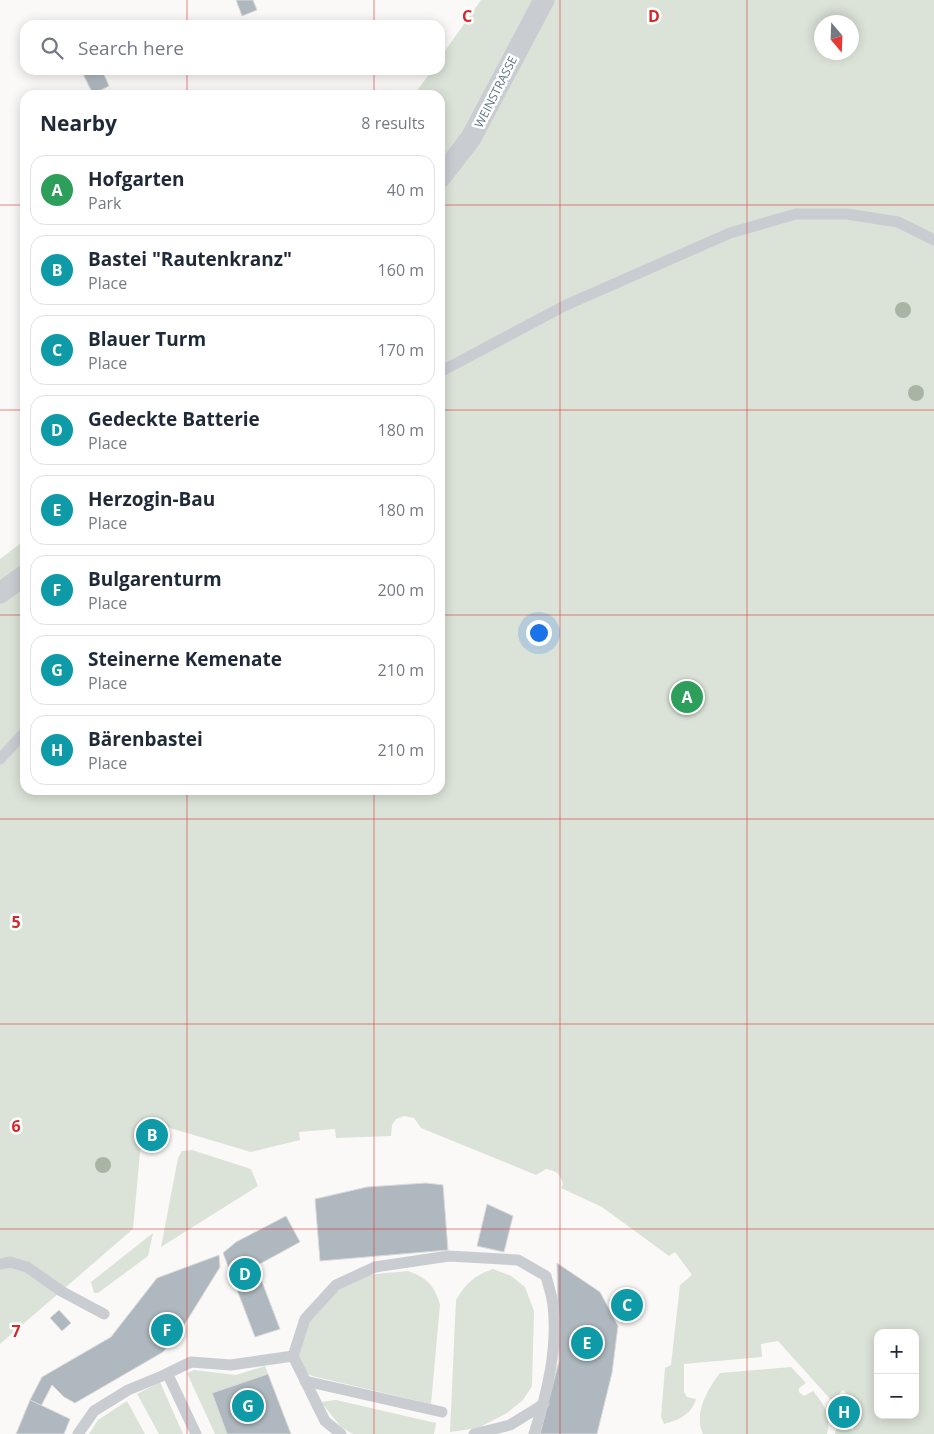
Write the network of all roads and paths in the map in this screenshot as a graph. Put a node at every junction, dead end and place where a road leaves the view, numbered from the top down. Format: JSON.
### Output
{"nodes":[{"id":1,"x":544,"y":0,"type":"edge"},
{"id":2,"x":445,"y":172,"type":"edge"},
{"id":3,"x":934,"y":240,"type":"edge"},
{"id":4,"x":445,"y":369,"type":"edge"},
{"id":5,"x":20,"y":578,"type":"edge"},
{"id":6,"x":0,"y":592,"type":"edge"},
{"id":7,"x":20,"y":737,"type":"edge"},
{"id":8,"x":0,"y":758,"type":"edge"},
{"id":9,"x":0,"y":1264,"type":"edge"},
{"id":10,"x":104,"y":1314,"type":"dead end"},
{"id":11,"x":293,"y":1356,"type":"junction"},
{"id":12,"x":170,"y":1380,"type":"dead end"},
{"id":13,"x":305,"y":1380,"type":"junction"},
{"id":14,"x":544,"y":1404,"type":"junction"},
{"id":15,"x":442,"y":1412,"type":"dead end"},
{"id":16,"x":78,"y":1434,"type":"edge"},
{"id":17,"x":196,"y":1434,"type":"edge"},
{"id":18,"x":341,"y":1434,"type":"edge"},
{"id":19,"x":474,"y":1434,"type":"edge"},
{"id":20,"x":534,"y":1434,"type":"edge"}],
"edges":[{"from":1,"to":2,"type":"street","name":"WEINSTRASSE"},
{"from":3,"to":4,"type":"lane"},
{"from":5,"to":6,"type":"street"},
{"from":7,"to":8,"type":"lane"},
{"from":9,"to":10,"type":"lane"},
{"from":11,"to":13,"type":"lane"},
{"from":11,"to":14,"type":"lane"},
{"from":11,"to":16,"type":"lane"},
{"from":12,"to":17,"type":"lane"},
{"from":13,"to":15,"type":"lane"},
{"from":13,"to":18,"type":"lane"},
{"from":14,"to":19,"type":"lane"},
{"from":14,"to":20,"type":"lane"}]}
